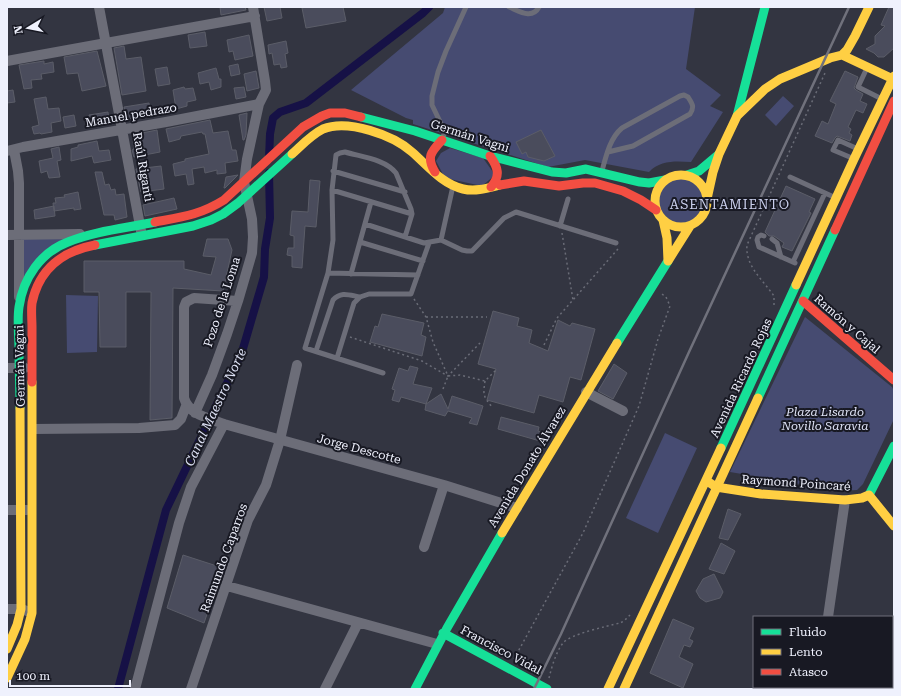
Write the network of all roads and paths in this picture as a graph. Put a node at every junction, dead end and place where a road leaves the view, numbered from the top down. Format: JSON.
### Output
{"nodes":[{"id":1,"x":99,"y":7,"type":"edge"},
{"id":2,"x":466,"y":7,"type":"edge"},
{"id":3,"x":509,"y":7,"type":"edge"},
{"id":4,"x":539,"y":7,"type":"edge"},
{"id":5,"x":765,"y":7,"type":"edge"},
{"id":6,"x":869,"y":7,"type":"edge"},
{"id":7,"x":254,"y":11,"type":"edge"},
{"id":8,"x":856,"y":36,"type":"junction"},
{"id":9,"x":106,"y":42,"type":"junction"},
{"id":10,"x":842,"y":55,"type":"junction"},
{"id":11,"x":830,"y":58,"type":"junction"},
{"id":12,"x":7,"y":61,"type":"edge"},
{"id":13,"x":864,"y":65,"type":"junction"},
{"id":14,"x":748,"y":72,"type":"junction"},
{"id":15,"x":894,"y":78,"type":"edge"},
{"id":16,"x":765,"y":89,"type":"junction"},
{"id":17,"x":883,"y":99,"type":"junction"},
{"id":18,"x":894,"y":101,"type":"edge"},
{"id":19,"x":259,"y":104,"type":"junction"},
{"id":20,"x":737,"y":116,"type":"junction"},
{"id":21,"x":123,"y":130,"type":"junction"},
{"id":22,"x":442,"y":140,"type":"junction"},
{"id":23,"x":10,"y":150,"type":"edge"},
{"id":24,"x":858,"y":150,"type":"junction"},
{"id":25,"x":608,"y":152,"type":"junction"},
{"id":26,"x":719,"y":154,"type":"junction"},
{"id":27,"x":490,"y":156,"type":"junction"},
{"id":28,"x":854,"y":159,"type":"junction"},
{"id":29,"x":333,"y":171,"type":"junction"},
{"id":30,"x":601,"y":172,"type":"junction"},
{"id":31,"x":436,"y":174,"type":"junction"},
{"id":32,"x":687,"y":175,"type":"junction"},
{"id":33,"x":790,"y":177,"type":"dead end"},
{"id":34,"x":665,"y":180,"type":"junction"},
{"id":35,"x":244,"y":182,"type":"junction"},
{"id":36,"x":453,"y":186,"type":"junction"},
{"id":37,"x":491,"y":186,"type":"junction"},
{"id":38,"x":332,"y":190,"type":"junction"},
{"id":39,"x":405,"y":192,"type":"junction"},
{"id":40,"x":825,"y":193,"type":"junction"},
{"id":41,"x":247,"y":195,"type":"junction"},
{"id":42,"x":836,"y":198,"type":"junction"},
{"id":43,"x":568,"y":199,"type":"dead end"},
{"id":44,"x":707,"y":199,"type":"junction"},
{"id":45,"x":371,"y":202,"type":"junction"},
{"id":46,"x":656,"y":210,"type":"junction"},
{"id":47,"x":412,"y":214,"type":"junction"},
{"id":48,"x":663,"y":220,"type":"junction"},
{"id":49,"x":365,"y":224,"type":"junction"},
{"id":50,"x":140,"y":226,"type":"junction"},
{"id":51,"x":560,"y":226,"type":"junction"},
{"id":52,"x":690,"y":226,"type":"junction"},
{"id":53,"x":96,"y":234,"type":"junction"},
{"id":54,"x":7,"y":235,"type":"edge"},
{"id":55,"x":18,"y":235,"type":"junction"},
{"id":56,"x":405,"y":236,"type":"junction"},
{"id":57,"x":764,"y":236,"type":"dead end"},
{"id":58,"x":142,"y":237,"type":"junction"},
{"id":59,"x":772,"y":239,"type":"dead end"},
{"id":60,"x":441,"y":240,"type":"junction"},
{"id":61,"x":360,"y":242,"type":"junction"},
{"id":62,"x":429,"y":243,"type":"junction"},
{"id":63,"x":616,"y":243,"type":"joint"},
{"id":64,"x":811,"y":254,"type":"junction"},
{"id":65,"x":781,"y":257,"type":"junction"},
{"id":66,"x":423,"y":261,"type":"junction"},
{"id":67,"x":668,"y":261,"type":"junction"},
{"id":68,"x":793,"y":262,"type":"junction"},
{"id":69,"x":805,"y":267,"type":"junction"},
{"id":70,"x":328,"y":274,"type":"junction"},
{"id":71,"x":351,"y":274,"type":"junction"},
{"id":72,"x":418,"y":275,"type":"junction"},
{"id":73,"x":651,"y":287,"type":"junction"},
{"id":74,"x":410,"y":294,"type":"junction"},
{"id":75,"x":360,"y":297,"type":"junction"},
{"id":76,"x":573,"y":300,"type":"junction"},
{"id":77,"x":238,"y":301,"type":"junction"},
{"id":78,"x":803,"y":301,"type":"junction"},
{"id":79,"x":19,"y":307,"type":"junction"},
{"id":80,"x":773,"y":308,"type":"dead end"},
{"id":81,"x":426,"y":317,"type":"junction"},
{"id":82,"x":487,"y":317,"type":"dead end"},
{"id":83,"x":344,"y":336,"type":"junction"},
{"id":84,"x":480,"y":343,"type":"dead end"},
{"id":85,"x":544,"y":345,"type":"dead end"},
{"id":86,"x":316,"y":351,"type":"junction"},
{"id":87,"x":337,"y":358,"type":"junction"},
{"id":88,"x":297,"y":366,"type":"dead end"},
{"id":89,"x":7,"y":368,"type":"edge"},
{"id":90,"x":19,"y":368,"type":"junction"},
{"id":91,"x":33,"y":369,"type":"junction"},
{"id":92,"x":496,"y":370,"type":"dead end"},
{"id":93,"x":383,"y":373,"type":"dead end"},
{"id":94,"x":448,"y":376,"type":"junction"},
{"id":95,"x":894,"y":380,"type":"edge"},
{"id":96,"x":485,"y":381,"type":"junction"},
{"id":97,"x":443,"y":389,"type":"dead end"},
{"id":98,"x":586,"y":392,"type":"junction"},
{"id":99,"x":186,"y":406,"type":"junction"},
{"id":100,"x":492,"y":407,"type":"dead end"},
{"id":101,"x":623,"y":411,"type":"dead end"},
{"id":102,"x":198,"y":414,"type":"junction"},
{"id":103,"x":220,"y":423,"type":"junction"},
{"id":104,"x":33,"y":429,"type":"junction"},
{"id":105,"x":280,"y":440,"type":"junction"},
{"id":106,"x":894,"y":446,"type":"edge"},
{"id":107,"x":707,"y":481,"type":"junction"},
{"id":108,"x":444,"y":485,"type":"junction"},
{"id":109,"x":716,"y":487,"type":"junction"},
{"id":110,"x":868,"y":495,"type":"junction"},
{"id":111,"x":845,"y":500,"type":"junction"},
{"id":112,"x":517,"y":508,"type":"junction"},
{"id":113,"x":33,"y":509,"type":"junction"},
{"id":114,"x":7,"y":510,"type":"edge"},
{"id":115,"x":20,"y":510,"type":"junction"},
{"id":116,"x":894,"y":526,"type":"edge"},
{"id":117,"x":424,"y":548,"type":"dead end"},
{"id":118,"x":227,"y":586,"type":"junction"},
{"id":119,"x":7,"y":609,"type":"edge"},
{"id":120,"x":21,"y":609,"type":"junction"},
{"id":121,"x":632,"y":612,"type":"dead end"},
{"id":122,"x":32,"y":613,"type":"junction"},
{"id":123,"x":828,"y":616,"type":"edge"},
{"id":124,"x":358,"y":623,"type":"junction"},
{"id":125,"x":443,"y":633,"type":"junction"},
{"id":126,"x":437,"y":644,"type":"junction"},
{"id":127,"x":7,"y":649,"type":"edge"},
{"id":128,"x":509,"y":668,"type":"junction"},
{"id":129,"x":7,"y":678,"type":"edge"},
{"id":130,"x":546,"y":688,"type":"edge"},
{"id":131,"x":135,"y":689,"type":"edge"},
{"id":132,"x":191,"y":689,"type":"edge"},
{"id":133,"x":325,"y":689,"type":"edge"},
{"id":134,"x":415,"y":689,"type":"edge"},
{"id":135,"x":608,"y":689,"type":"edge"},
{"id":136,"x":624,"y":689,"type":"edge"}],
"edges":[{"from":1,"to":9,"type":"street","name":"Raúl Riganti"},
{"from":2,"to":22,"type":"lane"},
{"from":3,"to":4,"type":"lane"},
{"from":5,"to":14,"type":"main road"},
{"from":6,"to":8,"type":"main road"},
{"from":7,"to":9,"type":"street"},
{"from":7,"to":19,"type":"street"},
{"from":8,"to":10,"type":"main road"},
{"from":8,"to":13,"type":"main road"},
{"from":9,"to":12,"type":"street"},
{"from":9,"to":21,"type":"street","name":"Raúl Riganti"},
{"from":10,"to":11,"type":"main road"},
{"from":10,"to":13,"type":"main road"},
{"from":11,"to":16,"type":"main road"},
{"from":11,"to":80,"type":"path"},
{"from":13,"to":15,"type":"main road"},
{"from":13,"to":17,"type":"lane"},
{"from":14,"to":16,"type":"main road"},
{"from":14,"to":20,"type":"main road"},
{"from":15,"to":17,"type":"main road","name":"Avenida Ricardo Rojas"},
{"from":16,"to":20,"type":"main road"},
{"from":17,"to":24,"type":"main road","name":"Avenida Ricardo Rojas"},
{"from":18,"to":78,"type":"main road","name":"Avenida Ricardo Rojas"},
{"from":19,"to":21,"type":"street","name":"Manuel pedrazo"},
{"from":19,"to":35,"type":"street"},
{"from":20,"to":26,"type":"main road"},
{"from":21,"to":23,"type":"street","name":"Manuel pedrazo"},
{"from":21,"to":50,"type":"street","name":"Raúl Riganti"},
{"from":22,"to":27,"type":"main road","name":"Germán Vagni"},
{"from":22,"to":31,"type":"main road"},
{"from":22,"to":35,"type":"main road","name":"Germán Vagni"},
{"from":23,"to":55,"type":"street"},
{"from":24,"to":28,"type":"main road","name":"Avenida Ricardo Rojas"},
{"from":24,"to":28,"type":"lane"},
{"from":25,"to":25,"type":"lane"},
{"from":25,"to":30,"type":"lane"},
{"from":26,"to":32,"type":"main road"},
{"from":26,"to":44,"type":"main road"},
{"from":27,"to":30,"type":"main road","name":"Germán Vagni"},
{"from":27,"to":37,"type":"main road"},
{"from":28,"to":42,"type":"main road","name":"Avenida Ricardo Rojas"},
{"from":29,"to":38,"type":"lane"},
{"from":29,"to":39,"type":"lane"},
{"from":29,"to":39,"type":"lane"},
{"from":30,"to":34,"type":"main road","name":"Germán Vagni"},
{"from":31,"to":36,"type":"main road"},
{"from":31,"to":41,"type":"main road","name":"Germán Vagni"},
{"from":32,"to":34,"type":"main road"},
{"from":32,"to":44,"type":"main road"},
{"from":33,"to":40,"type":"lane"},
{"from":34,"to":46,"type":"main road"},
{"from":35,"to":41,"type":"street","name":"Pozo de la Loma"},
{"from":35,"to":50,"type":"main road","name":"Germán Vagni"},
{"from":36,"to":37,"type":"main road"},
{"from":36,"to":60,"type":"lane"},
{"from":37,"to":46,"type":"main road"},
{"from":38,"to":45,"type":"lane"},
{"from":38,"to":70,"type":"lane"},
{"from":39,"to":47,"type":"lane"},
{"from":40,"to":42,"type":"lane"},
{"from":40,"to":68,"type":"lane"},
{"from":41,"to":58,"type":"main road","name":"Germán Vagni"},
{"from":41,"to":77,"type":"street","name":"Pozo de la Loma"},
{"from":42,"to":64,"type":"main road","name":"Avenida Ricardo Rojas"},
{"from":43,"to":51,"type":"lane"},
{"from":44,"to":52,"type":"main road"},
{"from":45,"to":47,"type":"lane"},
{"from":45,"to":49,"type":"lane"},
{"from":46,"to":48,"type":"main road"},
{"from":47,"to":56,"type":"lane"},
{"from":48,"to":52,"type":"main road"},
{"from":48,"to":67,"type":"main road"},
{"from":49,"to":56,"type":"lane"},
{"from":49,"to":61,"type":"lane"},
{"from":50,"to":53,"type":"main road","name":"Germán Vagni"},
{"from":50,"to":58,"type":"street","name":"Raúl Riganti"},
{"from":51,"to":60,"type":"lane"},
{"from":51,"to":63,"type":"lane"},
{"from":51,"to":76,"type":"path"},
{"from":52,"to":67,"type":"main road","name":"Avenida Donato Álvarez"},
{"from":53,"to":55,"type":"street"},
{"from":53,"to":79,"type":"main road","name":"Germán Vagni"},
{"from":54,"to":55,"type":"street"},
{"from":55,"to":79,"type":"street"},
{"from":56,"to":62,"type":"lane"},
{"from":57,"to":65,"type":"lane"},
{"from":58,"to":91,"type":"main road","name":"Germán Vagni"},
{"from":59,"to":65,"type":"lane"},
{"from":60,"to":62,"type":"lane"},
{"from":61,"to":66,"type":"lane"},
{"from":61,"to":71,"type":"lane"},
{"from":62,"to":66,"type":"lane"},
{"from":63,"to":76,"type":"path"},
{"from":64,"to":69,"type":"main road","name":"Avenida Ricardo Rojas"},
{"from":64,"to":78,"type":"main road"},
{"from":65,"to":68,"type":"lane"},
{"from":66,"to":72,"type":"lane"},
{"from":67,"to":73,"type":"main road","name":"Avenida Donato Álvarez"},
{"from":68,"to":69,"type":"lane"},
{"from":69,"to":107,"type":"main road","name":"Avenida Ricardo Rojas"},
{"from":70,"to":71,"type":"lane"},
{"from":70,"to":86,"type":"lane"},
{"from":71,"to":72,"type":"lane"},
{"from":72,"to":74,"type":"lane"},
{"from":73,"to":98,"type":"main road","name":"Avenida Donato Álvarez"},
{"from":73,"to":128,"type":"path"},
{"from":74,"to":75,"type":"lane"},
{"from":74,"to":81,"type":"path"},
{"from":75,"to":83,"type":"lane"},
{"from":75,"to":86,"type":"lane"},
{"from":76,"to":85,"type":"path"},
{"from":77,"to":99,"type":"street"},
{"from":77,"to":102,"type":"street","name":"Pozo de la Loma"},
{"from":78,"to":95,"type":"main road","name":"Ramón y Cajal"},
{"from":78,"to":109,"type":"main road","name":"Avenida Ricardo Rojas"},
{"from":79,"to":90,"type":"main road","name":"Germán Vagni"},
{"from":81,"to":82,"type":"path"},
{"from":81,"to":94,"type":"path"},
{"from":83,"to":87,"type":"lane"},
{"from":83,"to":94,"type":"path"},
{"from":84,"to":94,"type":"path"},
{"from":86,"to":87,"type":"lane"},
{"from":87,"to":93,"type":"lane"},
{"from":88,"to":105,"type":"street","name":"Raimundo Caparros"},
{"from":89,"to":90,"type":"street"},
{"from":90,"to":91,"type":"street"},
{"from":90,"to":115,"type":"main road","name":"Germán Vagni"},
{"from":91,"to":104,"type":"main road","name":"Germán Vagni"},
{"from":92,"to":96,"type":"path"},
{"from":94,"to":96,"type":"path"},
{"from":94,"to":97,"type":"path"},
{"from":96,"to":100,"type":"path"},
{"from":98,"to":101,"type":"street"},
{"from":98,"to":112,"type":"main road","name":"Avenida Donato Álvarez"},
{"from":99,"to":102,"type":"street","name":"Jorge Descotte"},
{"from":99,"to":104,"type":"street"},
{"from":102,"to":103,"type":"street","name":"Jorge Descotte"},
{"from":103,"to":105,"type":"street","name":"Jorge Descotte"},
{"from":103,"to":131,"type":"street"},
{"from":104,"to":113,"type":"main road","name":"Germán Vagni"},
{"from":105,"to":108,"type":"street","name":"Jorge Descotte"},
{"from":105,"to":118,"type":"street","name":"Raimundo Caparros"},
{"from":106,"to":110,"type":"main road"},
{"from":107,"to":109,"type":"main road","name":"Raymond Poincaré"},
{"from":107,"to":135,"type":"main road","name":"Avenida Ricardo Rojas"},
{"from":108,"to":112,"type":"street","name":"Jorge Descotte"},
{"from":108,"to":117,"type":"street"},
{"from":109,"to":111,"type":"main road","name":"Raymond Poincaré"},
{"from":109,"to":136,"type":"main road","name":"Avenida Ricardo Rojas"},
{"from":110,"to":111,"type":"main road","name":"Raymond Poincaré"},
{"from":110,"to":116,"type":"main road"},
{"from":111,"to":123,"type":"street"},
{"from":112,"to":125,"type":"main road","name":"Avenida Donato Álvarez"},
{"from":113,"to":115,"type":"street"},
{"from":113,"to":122,"type":"main road","name":"Germán Vagni"},
{"from":114,"to":115,"type":"street"},
{"from":115,"to":120,"type":"main road","name":"Germán Vagni"},
{"from":118,"to":124,"type":"street"},
{"from":118,"to":132,"type":"street","name":"Raimundo Caparros"},
{"from":119,"to":120,"type":"street"},
{"from":120,"to":122,"type":"street"},
{"from":120,"to":127,"type":"main road","name":"Germán Vagni"},
{"from":121,"to":130,"type":"path"},
{"from":122,"to":129,"type":"main road","name":"Germán Vagni"},
{"from":124,"to":126,"type":"street"},
{"from":124,"to":133,"type":"street"},
{"from":125,"to":126,"type":"main road","name":"Avenida Donato Álvarez"},
{"from":125,"to":128,"type":"main road","name":"Francisco Vidal"},
{"from":126,"to":134,"type":"main road","name":"Avenida Donato Álvarez"},
{"from":128,"to":130,"type":"main road","name":"Francisco Vidal"}]}
